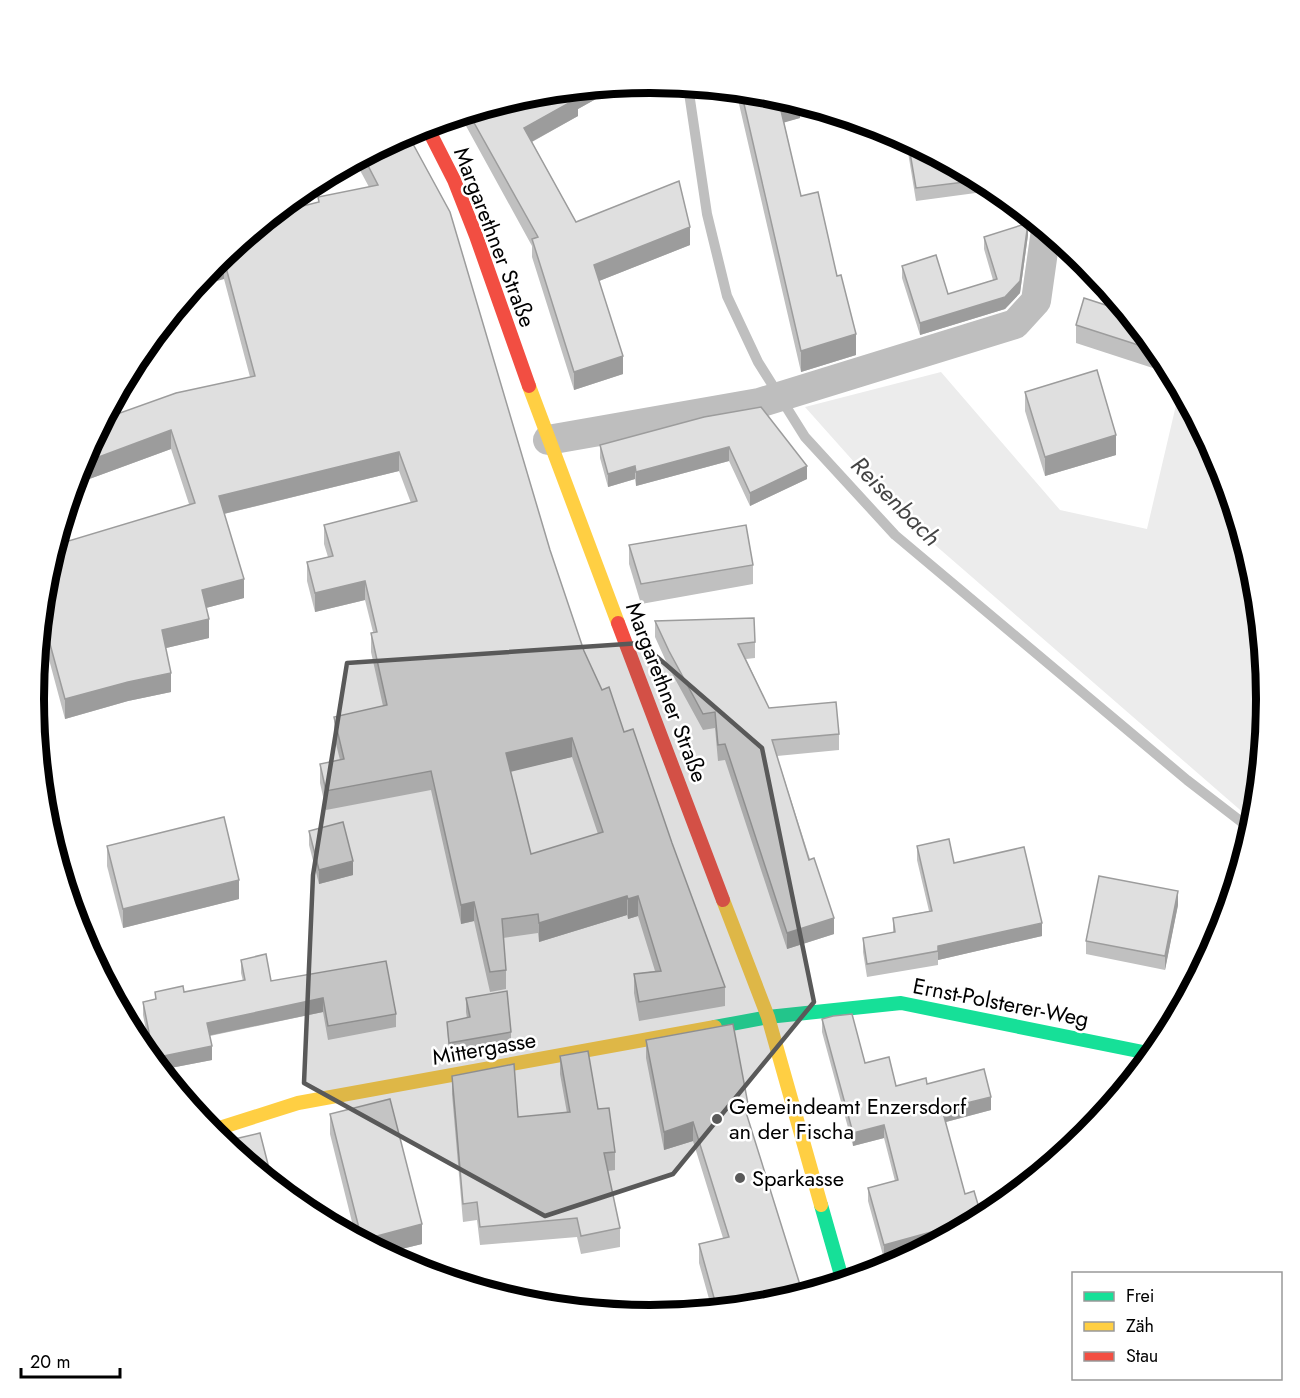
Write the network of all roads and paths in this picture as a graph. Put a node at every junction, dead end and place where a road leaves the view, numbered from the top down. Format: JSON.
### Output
{"nodes":[{"id":1,"x":431,"y":134,"type":"edge"},
{"id":2,"x":1045,"y":239,"type":"edge"},
{"id":3,"x":548,"y":440,"type":"junction"},
{"id":4,"x":768,"y":1017,"type":"junction"},
{"id":5,"x":1143,"y":1052,"type":"edge"},
{"id":6,"x":221,"y":1128,"type":"edge"},
{"id":7,"x":841,"y":1274,"type":"edge"}],
"edges":[{"from":1,"to":3,"type":"main road","name":"Margarethner Straße"},
{"from":2,"to":3,"type":"street"},
{"from":3,"to":4,"type":"main road","name":"Margarethner Straße"},
{"from":4,"to":5,"type":"main road","name":"Ernst-Polsterer-Weg"},
{"from":4,"to":6,"type":"main road","name":"Mittergasse"},
{"from":4,"to":7,"type":"main road","name":"Margarethner Straße"}]}
